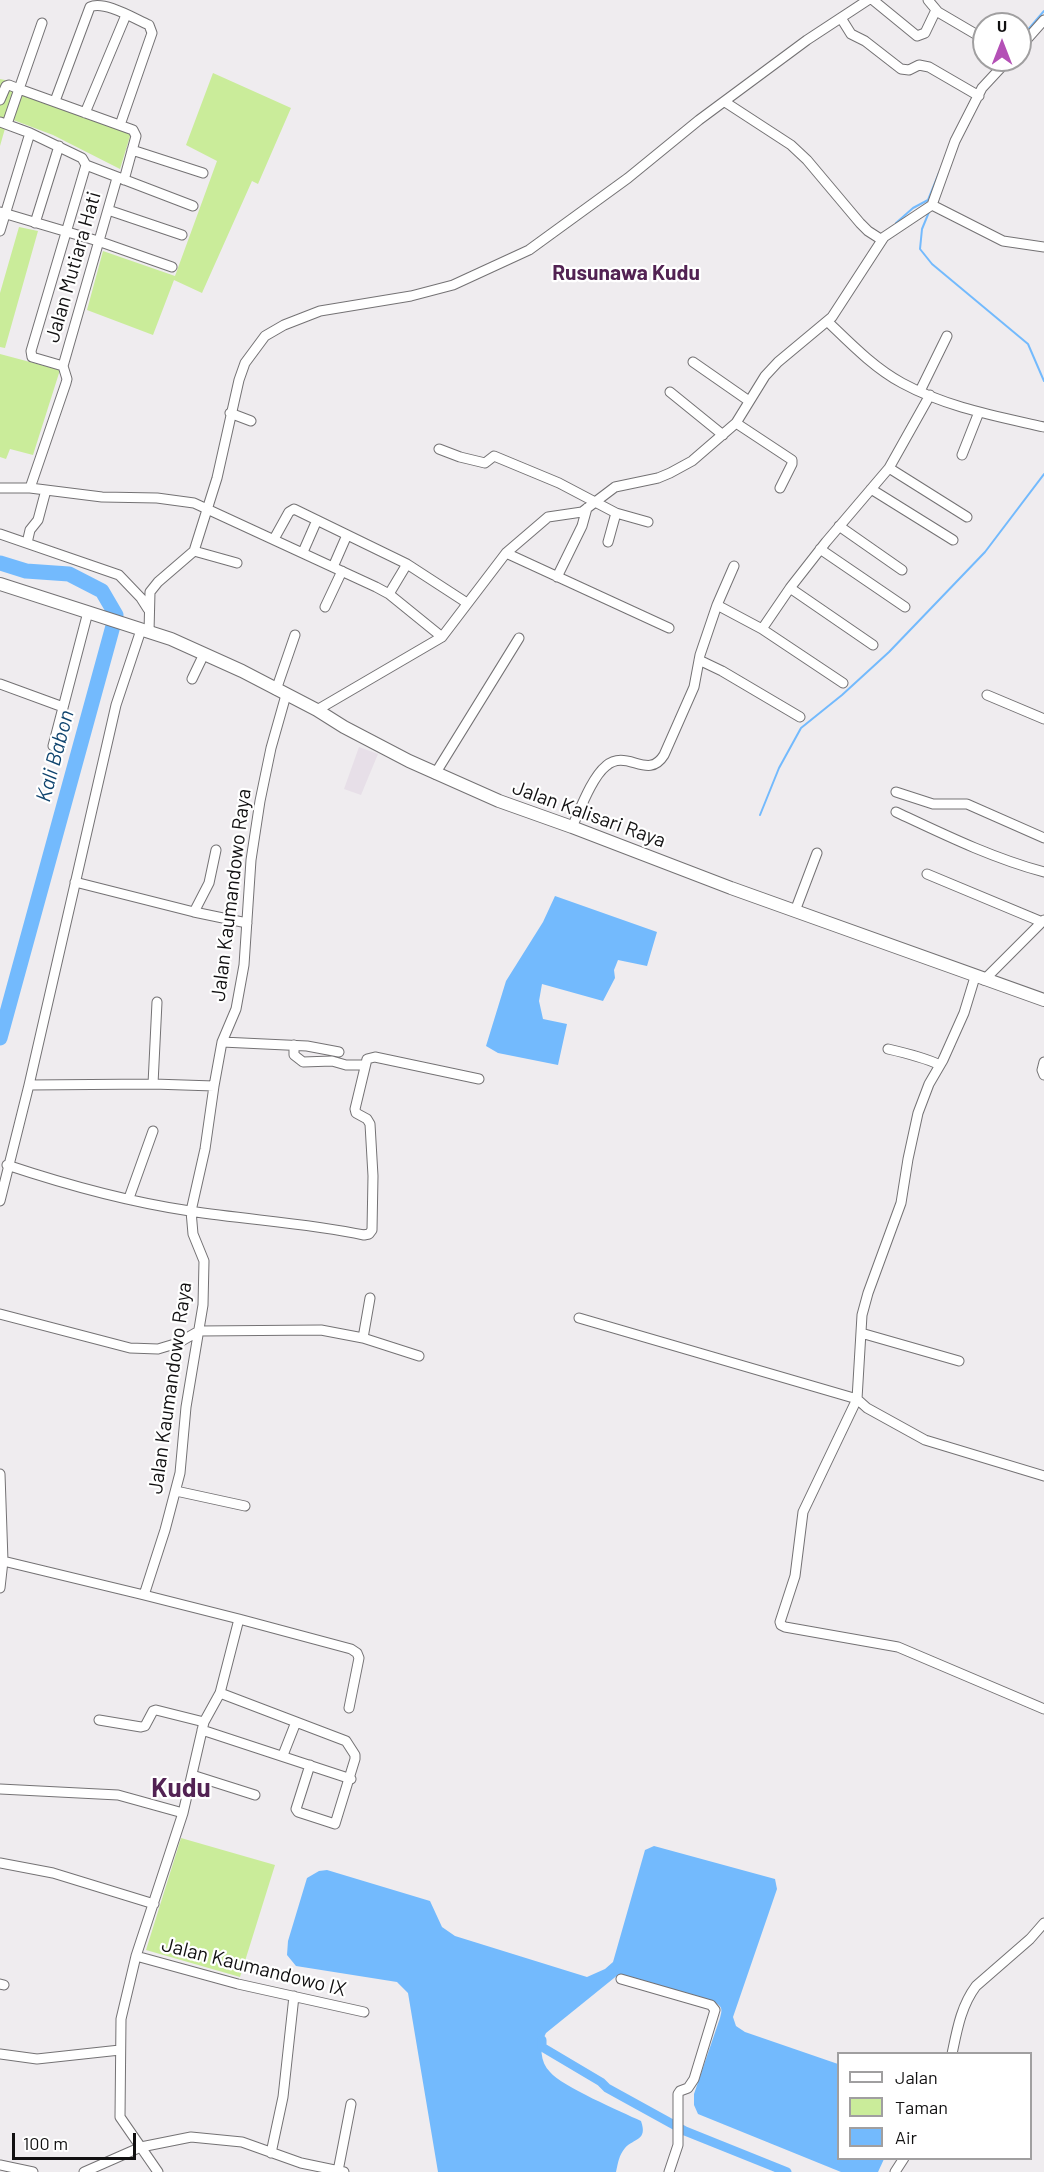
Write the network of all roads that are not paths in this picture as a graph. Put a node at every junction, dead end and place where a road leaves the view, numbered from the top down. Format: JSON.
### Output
{"nodes":[{"id":1,"x":868,"y":0,"type":"edge"},
{"id":2,"x":873,"y":0,"type":"edge"},
{"id":3,"x":928,"y":0,"type":"edge"},
{"id":4,"x":936,"y":10,"type":"junction"},
{"id":5,"x":126,"y":15,"type":"junction"},
{"id":6,"x":841,"y":18,"type":"junction"},
{"id":7,"x":1044,"y":20,"type":"edge"},
{"id":8,"x":42,"y":23,"type":"dead end"},
{"id":9,"x":972,"y":32,"type":"edge"},
{"id":10,"x":1032,"y":34,"type":"edge"},
{"id":11,"x":997,"y":72,"type":"edge"},
{"id":12,"x":19,"y":89,"type":"junction"},
{"id":13,"x":979,"y":96,"type":"junction"},
{"id":14,"x":0,"y":100,"type":"edge"},
{"id":15,"x":55,"y":101,"type":"junction"},
{"id":16,"x":725,"y":102,"type":"junction"},
{"id":17,"x":85,"y":113,"type":"junction"},
{"id":18,"x":3,"y":123,"type":"edge"},
{"id":19,"x":120,"y":125,"type":"junction"},
{"id":20,"x":30,"y":133,"type":"junction"},
{"id":21,"x":58,"y":146,"type":"junction"},
{"id":22,"x":132,"y":150,"type":"junction"},
{"id":23,"x":86,"y":165,"type":"junction"},
{"id":24,"x":203,"y":173,"type":"dead end"},
{"id":25,"x":120,"y":179,"type":"junction"},
{"id":26,"x":932,"y":205,"type":"junction"},
{"id":27,"x":193,"y":206,"type":"dead end"},
{"id":28,"x":108,"y":210,"type":"junction"},
{"id":29,"x":3,"y":213,"type":"edge"},
{"id":30,"x":35,"y":223,"type":"junction"},
{"id":31,"x":0,"y":231,"type":"edge"},
{"id":32,"x":66,"y":233,"type":"junction"},
{"id":33,"x":182,"y":235,"type":"dead end"},
{"id":34,"x":882,"y":240,"type":"junction"},
{"id":35,"x":98,"y":242,"type":"junction"},
{"id":36,"x":1044,"y":247,"type":"edge"},
{"id":37,"x":172,"y":267,"type":"dead end"},
{"id":38,"x":827,"y":321,"type":"junction"},
{"id":39,"x":947,"y":336,"type":"dead end"},
{"id":40,"x":693,"y":362,"type":"dead end"},
{"id":41,"x":63,"y":366,"type":"junction"},
{"id":42,"x":920,"y":391,"type":"junction"},
{"id":43,"x":670,"y":392,"type":"dead end"},
{"id":44,"x":930,"y":395,"type":"junction"},
{"id":45,"x":749,"y":401,"type":"junction"},
{"id":46,"x":979,"y":412,"type":"junction"},
{"id":47,"x":230,"y":413,"type":"junction"},
{"id":48,"x":251,"y":421,"type":"dead end"},
{"id":49,"x":736,"y":423,"type":"junction"},
{"id":50,"x":1044,"y":427,"type":"edge"},
{"id":51,"x":723,"y":435,"type":"junction"},
{"id":52,"x":439,"y":448,"type":"dead end"},
{"id":53,"x":962,"y":455,"type":"dead end"},
{"id":54,"x":889,"y":468,"type":"junction"},
{"id":55,"x":0,"y":488,"type":"edge"},
{"id":56,"x":30,"y":488,"type":"junction"},
{"id":57,"x":780,"y":488,"type":"dead end"},
{"id":58,"x":872,"y":489,"type":"junction"},
{"id":59,"x":46,"y":490,"type":"junction"},
{"id":60,"x":591,"y":505,"type":"junction"},
{"id":61,"x":207,"y":509,"type":"junction"},
{"id":62,"x":616,"y":513,"type":"junction"},
{"id":63,"x":967,"y":517,"type":"dead end"},
{"id":64,"x":316,"y":520,"type":"junction"},
{"id":65,"x":648,"y":522,"type":"dead end"},
{"id":66,"x":839,"y":526,"type":"junction"},
{"id":67,"x":0,"y":534,"type":"edge"},
{"id":68,"x":347,"y":535,"type":"junction"},
{"id":69,"x":274,"y":539,"type":"junction"},
{"id":70,"x":953,"y":540,"type":"dead end"},
{"id":71,"x":608,"y":542,"type":"dead end"},
{"id":72,"x":27,"y":543,"type":"junction"},
{"id":73,"x":820,"y":549,"type":"junction"},
{"id":74,"x":194,"y":551,"type":"junction"},
{"id":75,"x":303,"y":552,"type":"junction"},
{"id":76,"x":506,"y":553,"type":"junction"},
{"id":77,"x":237,"y":563,"type":"dead end"},
{"id":78,"x":407,"y":564,"type":"junction"},
{"id":79,"x":734,"y":566,"type":"dead end"},
{"id":80,"x":338,"y":569,"type":"junction"},
{"id":81,"x":902,"y":570,"type":"dead end"},
{"id":82,"x":557,"y":577,"type":"junction"},
{"id":83,"x":0,"y":584,"type":"edge"},
{"id":84,"x":790,"y":588,"type":"junction"},
{"id":85,"x":388,"y":594,"type":"junction"},
{"id":86,"x":468,"y":603,"type":"junction"},
{"id":87,"x":717,"y":605,"type":"junction"},
{"id":88,"x":325,"y":607,"type":"dead end"},
{"id":89,"x":905,"y":607,"type":"dead end"},
{"id":90,"x":148,"y":609,"type":"junction"},
{"id":91,"x":92,"y":614,"type":"junction"},
{"id":92,"x":669,"y":628,"type":"dead end"},
{"id":93,"x":762,"y":629,"type":"junction"},
{"id":94,"x":142,"y":630,"type":"junction"},
{"id":95,"x":295,"y":634,"type":"dead end"},
{"id":96,"x":442,"y":637,"type":"junction"},
{"id":97,"x":519,"y":638,"type":"dead end"},
{"id":98,"x":873,"y":645,"type":"dead end"},
{"id":99,"x":204,"y":654,"type":"junction"},
{"id":100,"x":699,"y":660,"type":"junction"},
{"id":101,"x":192,"y":679,"type":"dead end"},
{"id":102,"x":843,"y":683,"type":"dead end"},
{"id":103,"x":0,"y":684,"type":"edge"},
{"id":104,"x":281,"y":693,"type":"junction"},
{"id":105,"x":987,"y":695,"type":"dead end"},
{"id":106,"x":63,"y":707,"type":"junction"},
{"id":107,"x":318,"y":710,"type":"junction"},
{"id":108,"x":800,"y":717,"type":"dead end"},
{"id":109,"x":1044,"y":719,"type":"edge"},
{"id":110,"x":53,"y":746,"type":"dead end"},
{"id":111,"x":435,"y":774,"type":"junction"},
{"id":112,"x":896,"y":792,"type":"dead end"},
{"id":113,"x":896,"y":812,"type":"dead end"},
{"id":114,"x":572,"y":827,"type":"junction"},
{"id":115,"x":1044,"y":838,"type":"edge"},
{"id":116,"x":216,"y":850,"type":"dead end"},
{"id":117,"x":818,"y":853,"type":"dead end"},
{"id":118,"x":1044,"y":872,"type":"edge"},
{"id":119,"x":927,"y":874,"type":"dead end"},
{"id":120,"x":75,"y":882,"type":"junction"},
{"id":121,"x":795,"y":911,"type":"junction"},
{"id":122,"x":194,"y":912,"type":"junction"},
{"id":123,"x":1043,"y":921,"type":"edge"},
{"id":124,"x":247,"y":923,"type":"junction"},
{"id":125,"x":980,"y":978,"type":"junction"},
{"id":126,"x":1044,"y":1000,"type":"edge"},
{"id":127,"x":157,"y":1002,"type":"dead end"},
{"id":128,"x":222,"y":1042,"type":"junction"},
{"id":129,"x":294,"y":1045,"type":"junction"},
{"id":130,"x":888,"y":1049,"type":"dead end"},
{"id":131,"x":339,"y":1052,"type":"dead end"},
{"id":132,"x":1044,"y":1062,"type":"edge"},
{"id":133,"x":365,"y":1065,"type":"junction"},
{"id":134,"x":940,"y":1065,"type":"junction"},
{"id":135,"x":1044,"y":1075,"type":"edge"},
{"id":136,"x":479,"y":1079,"type":"dead end"},
{"id":137,"x":153,"y":1084,"type":"junction"},
{"id":138,"x":29,"y":1085,"type":"junction"},
{"id":139,"x":214,"y":1086,"type":"junction"},
{"id":140,"x":153,"y":1131,"type":"dead end"},
{"id":141,"x":7,"y":1166,"type":"junction"},
{"id":142,"x":129,"y":1198,"type":"junction"},
{"id":143,"x":0,"y":1201,"type":"edge"},
{"id":144,"x":191,"y":1211,"type":"junction"},
{"id":145,"x":370,"y":1298,"type":"dead end"},
{"id":146,"x":0,"y":1314,"type":"edge"},
{"id":147,"x":579,"y":1318,"type":"dead end"},
{"id":148,"x":199,"y":1331,"type":"junction"},
{"id":149,"x":861,"y":1333,"type":"junction"},
{"id":150,"x":363,"y":1338,"type":"junction"},
{"id":151,"x":419,"y":1356,"type":"dead end"},
{"id":152,"x":959,"y":1361,"type":"dead end"},
{"id":153,"x":857,"y":1399,"type":"junction"},
{"id":154,"x":0,"y":1474,"type":"edge"},
{"id":155,"x":1044,"y":1476,"type":"edge"},
{"id":156,"x":176,"y":1491,"type":"junction"},
{"id":157,"x":245,"y":1506,"type":"dead end"},
{"id":158,"x":3,"y":1561,"type":"junction"},
{"id":159,"x":0,"y":1588,"type":"edge"},
{"id":160,"x":144,"y":1594,"type":"junction"},
{"id":161,"x":239,"y":1619,"type":"junction"},
{"id":162,"x":220,"y":1692,"type":"junction"},
{"id":163,"x":349,"y":1708,"type":"dead end"},
{"id":164,"x":1044,"y":1709,"type":"edge"},
{"id":165,"x":99,"y":1720,"type":"dead end"},
{"id":166,"x":296,"y":1722,"type":"junction"},
{"id":167,"x":203,"y":1726,"type":"junction"},
{"id":168,"x":283,"y":1755,"type":"junction"},
{"id":169,"x":310,"y":1765,"type":"junction"},
{"id":170,"x":192,"y":1775,"type":"junction"},
{"id":171,"x":351,"y":1779,"type":"junction"},
{"id":172,"x":0,"y":1789,"type":"edge"},
{"id":173,"x":255,"y":1795,"type":"dead end"},
{"id":174,"x":183,"y":1813,"type":"junction"},
{"id":175,"x":0,"y":1863,"type":"edge"},
{"id":176,"x":154,"y":1904,"type":"junction"},
{"id":177,"x":1044,"y":1923,"type":"edge"},
{"id":178,"x":136,"y":1956,"type":"junction"},
{"id":179,"x":621,"y":1979,"type":"dead end"},
{"id":180,"x":294,"y":1996,"type":"junction"},
{"id":181,"x":364,"y":2012,"type":"dead end"},
{"id":182,"x":120,"y":2050,"type":"junction"},
{"id":183,"x":952,"y":2052,"type":"edge"},
{"id":184,"x":0,"y":2054,"type":"edge"},
{"id":185,"x":351,"y":2104,"type":"dead end"},
{"id":186,"x":141,"y":2147,"type":"junction"},
{"id":187,"x":271,"y":2152,"type":"junction"},
{"id":188,"x":0,"y":2165,"type":"edge"},
{"id":189,"x":341,"y":2171,"type":"edge"},
{"id":190,"x":33,"y":2172,"type":"edge"},
{"id":191,"x":86,"y":2172,"type":"edge"},
{"id":192,"x":158,"y":2172,"type":"edge"},
{"id":193,"x":669,"y":2172,"type":"edge"}],
"edges":[{"from":1,"to":6,"type":"street"},
{"from":2,"to":4,"type":"street"},
{"from":3,"to":4,"type":"street"},
{"from":4,"to":9,"type":"street"},
{"from":5,"to":15,"type":"street"},
{"from":5,"to":17,"type":"street"},
{"from":5,"to":19,"type":"street"},
{"from":6,"to":13,"type":"street"},
{"from":6,"to":16,"type":"street"},
{"from":7,"to":10,"type":"street"},
{"from":8,"to":12,"type":"street"},
{"from":11,"to":13,"type":"street"},
{"from":12,"to":14,"type":"street"},
{"from":12,"to":15,"type":"street"},
{"from":12,"to":18,"type":"street"},
{"from":13,"to":26,"type":"street"},
{"from":15,"to":17,"type":"street"},
{"from":16,"to":34,"type":"street"},
{"from":16,"to":47,"type":"street"},
{"from":17,"to":19,"type":"street"},
{"from":18,"to":20,"type":"street"},
{"from":19,"to":22,"type":"street"},
{"from":20,"to":21,"type":"street"},
{"from":20,"to":29,"type":"street"},
{"from":21,"to":23,"type":"street"},
{"from":21,"to":30,"type":"street"},
{"from":22,"to":24,"type":"street"},
{"from":22,"to":25,"type":"street","name":"Jalan Mutiara Hati"},
{"from":23,"to":25,"type":"street"},
{"from":23,"to":32,"type":"street"},
{"from":25,"to":27,"type":"street"},
{"from":25,"to":28,"type":"street","name":"Jalan Mutiara Hati"},
{"from":26,"to":34,"type":"street"},
{"from":26,"to":36,"type":"street"},
{"from":28,"to":33,"type":"street"},
{"from":28,"to":35,"type":"street","name":"Jalan Mutiara Hati"},
{"from":29,"to":30,"type":"street"},
{"from":29,"to":31,"type":"street"},
{"from":30,"to":32,"type":"street"},
{"from":32,"to":35,"type":"street"},
{"from":32,"to":41,"type":"street"},
{"from":34,"to":38,"type":"street"},
{"from":35,"to":37,"type":"street"},
{"from":35,"to":41,"type":"street","name":"Jalan Mutiara Hati"},
{"from":38,"to":42,"type":"street"},
{"from":38,"to":45,"type":"street"},
{"from":39,"to":42,"type":"street"},
{"from":40,"to":45,"type":"street"},
{"from":41,"to":56,"type":"street","name":"Jalan Mutiara Hati"},
{"from":42,"to":44,"type":"street"},
{"from":43,"to":51,"type":"street"},
{"from":44,"to":46,"type":"street"},
{"from":44,"to":54,"type":"street"},
{"from":45,"to":49,"type":"street"},
{"from":46,"to":50,"type":"street"},
{"from":46,"to":53,"type":"street"},
{"from":47,"to":48,"type":"street"},
{"from":47,"to":61,"type":"street"},
{"from":49,"to":51,"type":"street"},
{"from":49,"to":57,"type":"street"},
{"from":51,"to":60,"type":"street"},
{"from":52,"to":60,"type":"street"},
{"from":54,"to":58,"type":"street"},
{"from":54,"to":63,"type":"street"},
{"from":55,"to":56,"type":"street"},
{"from":56,"to":59,"type":"street"},
{"from":58,"to":66,"type":"street"},
{"from":58,"to":70,"type":"street"},
{"from":59,"to":61,"type":"street"},
{"from":59,"to":72,"type":"street"},
{"from":60,"to":62,"type":"street"},
{"from":60,"to":76,"type":"street"},
{"from":60,"to":82,"type":"street"},
{"from":61,"to":69,"type":"street"},
{"from":61,"to":74,"type":"street"},
{"from":62,"to":65,"type":"street"},
{"from":62,"to":71,"type":"street"},
{"from":64,"to":68,"type":"street"},
{"from":64,"to":69,"type":"street"},
{"from":64,"to":75,"type":"street"},
{"from":66,"to":73,"type":"street"},
{"from":66,"to":81,"type":"street"},
{"from":67,"to":72,"type":"street"},
{"from":68,"to":78,"type":"street"},
{"from":68,"to":80,"type":"street"},
{"from":69,"to":75,"type":"street"},
{"from":72,"to":90,"type":"street"},
{"from":73,"to":84,"type":"street"},
{"from":73,"to":89,"type":"street"},
{"from":74,"to":77,"type":"street"},
{"from":74,"to":90,"type":"street"},
{"from":75,"to":80,"type":"street"},
{"from":76,"to":82,"type":"street"},
{"from":76,"to":86,"type":"street"},
{"from":78,"to":85,"type":"street"},
{"from":78,"to":86,"type":"street"},
{"from":79,"to":87,"type":"street"},
{"from":80,"to":85,"type":"street"},
{"from":80,"to":88,"type":"street"},
{"from":82,"to":92,"type":"street"},
{"from":83,"to":91,"type":"street","name":"Jalan Kalisari Raya"},
{"from":84,"to":93,"type":"street"},
{"from":84,"to":98,"type":"street"},
{"from":85,"to":96,"type":"street"},
{"from":86,"to":96,"type":"street"},
{"from":87,"to":93,"type":"street"},
{"from":87,"to":100,"type":"street"},
{"from":90,"to":94,"type":"street"},
{"from":91,"to":94,"type":"street","name":"Jalan Kalisari Raya"},
{"from":91,"to":106,"type":"street"},
{"from":93,"to":102,"type":"street"},
{"from":94,"to":99,"type":"street","name":"Jalan Kalisari Raya"},
{"from":94,"to":120,"type":"street"},
{"from":95,"to":104,"type":"street","name":"Jalan Kaumandowo Raya"},
{"from":96,"to":107,"type":"street"},
{"from":97,"to":111,"type":"street"},
{"from":99,"to":101,"type":"street"},
{"from":99,"to":104,"type":"street","name":"Jalan Kalisari Raya"},
{"from":100,"to":108,"type":"street"},
{"from":100,"to":114,"type":"street"},
{"from":103,"to":106,"type":"street"},
{"from":104,"to":107,"type":"street","name":"Jalan Kalisari Raya"},
{"from":104,"to":124,"type":"street","name":"Jalan Kaumandowo Raya"},
{"from":105,"to":109,"type":"street"},
{"from":106,"to":110,"type":"street"},
{"from":107,"to":111,"type":"street","name":"Jalan Kalisari Raya"},
{"from":111,"to":114,"type":"street","name":"Jalan Kalisari Raya"},
{"from":112,"to":115,"type":"street"},
{"from":113,"to":118,"type":"street"},
{"from":114,"to":121,"type":"street","name":"Jalan Kalisari Raya"},
{"from":116,"to":122,"type":"street"},
{"from":117,"to":121,"type":"street"},
{"from":119,"to":123,"type":"street"},
{"from":120,"to":122,"type":"street"},
{"from":120,"to":138,"type":"street"},
{"from":121,"to":125,"type":"street","name":"Jalan Kalisari Raya"},
{"from":122,"to":124,"type":"street"},
{"from":123,"to":125,"type":"street"},
{"from":124,"to":128,"type":"street","name":"Jalan Kaumandowo Raya"},
{"from":125,"to":126,"type":"street","name":"Jalan Kalisari Raya"},
{"from":125,"to":134,"type":"street"},
{"from":127,"to":137,"type":"street"},
{"from":128,"to":129,"type":"street"},
{"from":128,"to":139,"type":"street","name":"Jalan Kaumandowo Raya"},
{"from":129,"to":131,"type":"street"},
{"from":129,"to":133,"type":"street"},
{"from":130,"to":134,"type":"street"},
{"from":132,"to":135,"type":"street"},
{"from":133,"to":136,"type":"street"},
{"from":133,"to":144,"type":"street"},
{"from":134,"to":149,"type":"street"},
{"from":137,"to":138,"type":"street"},
{"from":137,"to":139,"type":"street"},
{"from":138,"to":141,"type":"street"},
{"from":139,"to":144,"type":"street","name":"Jalan Kaumandowo Raya"},
{"from":140,"to":142,"type":"street"},
{"from":141,"to":142,"type":"street"},
{"from":141,"to":143,"type":"street"},
{"from":142,"to":144,"type":"street"},
{"from":144,"to":148,"type":"street","name":"Jalan Kaumandowo Raya"},
{"from":145,"to":150,"type":"street"},
{"from":146,"to":148,"type":"street"},
{"from":147,"to":153,"type":"street"},
{"from":148,"to":150,"type":"street"},
{"from":148,"to":156,"type":"street","name":"Jalan Kaumandowo Raya"},
{"from":149,"to":152,"type":"street"},
{"from":149,"to":153,"type":"street"},
{"from":150,"to":151,"type":"street"},
{"from":153,"to":155,"type":"street"},
{"from":153,"to":164,"type":"street"},
{"from":154,"to":158,"type":"street"},
{"from":156,"to":157,"type":"street"},
{"from":156,"to":160,"type":"street","name":"Jalan Kaumandowo Raya"},
{"from":158,"to":159,"type":"street"},
{"from":158,"to":160,"type":"street"},
{"from":160,"to":161,"type":"street"},
{"from":161,"to":162,"type":"street"},
{"from":161,"to":163,"type":"street"},
{"from":162,"to":166,"type":"street"},
{"from":162,"to":167,"type":"street"},
{"from":165,"to":167,"type":"street"},
{"from":166,"to":168,"type":"street"},
{"from":166,"to":171,"type":"street"},
{"from":167,"to":168,"type":"street"},
{"from":167,"to":170,"type":"street"},
{"from":168,"to":169,"type":"street"},
{"from":169,"to":171,"type":"street"},
{"from":169,"to":171,"type":"street"},
{"from":170,"to":173,"type":"street"},
{"from":170,"to":174,"type":"street"},
{"from":172,"to":174,"type":"street"},
{"from":174,"to":176,"type":"street"},
{"from":175,"to":176,"type":"street"},
{"from":176,"to":178,"type":"street"},
{"from":177,"to":183,"type":"street"},
{"from":178,"to":180,"type":"street","name":"Jalan Kaumandowo IX"},
{"from":178,"to":182,"type":"street"},
{"from":179,"to":193,"type":"street"},
{"from":180,"to":181,"type":"street","name":"Jalan Kaumandowo IX"},
{"from":180,"to":187,"type":"street"},
{"from":182,"to":184,"type":"street"},
{"from":182,"to":186,"type":"street"},
{"from":185,"to":189,"type":"street"},
{"from":186,"to":187,"type":"street"},
{"from":186,"to":191,"type":"street"},
{"from":186,"to":192,"type":"street"},
{"from":187,"to":189,"type":"street"},
{"from":188,"to":190,"type":"street"}]}
